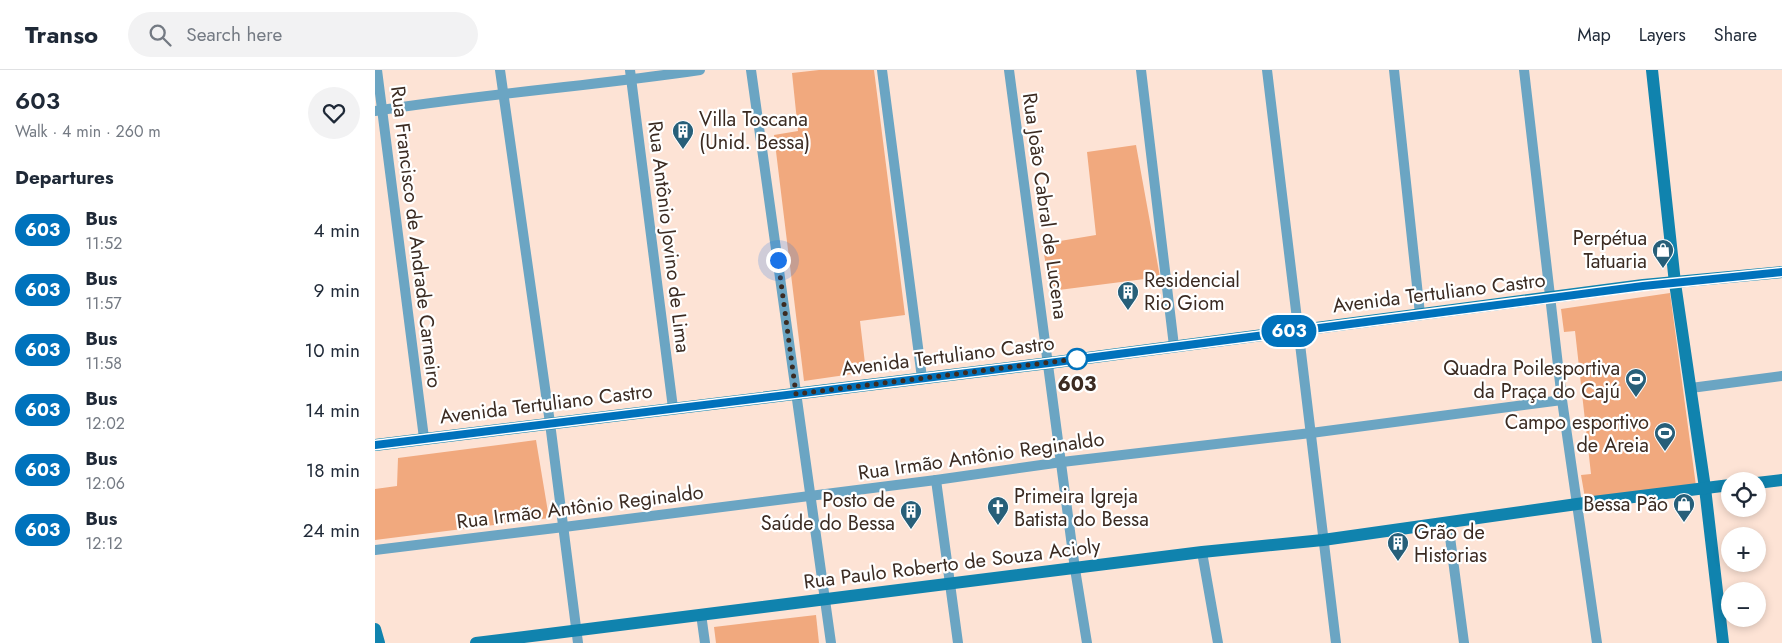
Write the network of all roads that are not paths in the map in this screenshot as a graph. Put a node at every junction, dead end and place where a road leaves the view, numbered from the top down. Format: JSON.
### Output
{"nodes":[{"id":1,"x":377,"y":70,"type":"edge"},
{"id":2,"x":500,"y":70,"type":"edge"},
{"id":3,"x":700,"y":70,"type":"edge"},
{"id":4,"x":751,"y":70,"type":"edge"},
{"id":5,"x":882,"y":70,"type":"edge"},
{"id":6,"x":1009,"y":70,"type":"edge"},
{"id":7,"x":1141,"y":70,"type":"edge"},
{"id":8,"x":1267,"y":70,"type":"edge"},
{"id":9,"x":1393,"y":70,"type":"edge"},
{"id":10,"x":1524,"y":70,"type":"edge"},
{"id":11,"x":1652,"y":70,"type":"edge"},
{"id":12,"x":631,"y":75,"type":"edge"},
{"id":13,"x":503,"y":94,"type":"junction"},
{"id":14,"x":379,"y":110,"type":"edge"},
{"id":15,"x":1782,"y":272,"type":"edge"},
{"id":16,"x":1675,"y":283,"type":"junction"},
{"id":17,"x":1551,"y":298,"type":"junction"},
{"id":18,"x":1420,"y":314,"type":"junction"},
{"id":19,"x":1298,"y":330,"type":"junction"},
{"id":20,"x":1174,"y":346,"type":"junction"},
{"id":21,"x":1049,"y":363,"type":"junction"},
{"id":22,"x":1782,"y":376,"type":"edge"},
{"id":23,"x":922,"y":378,"type":"junction"},
{"id":24,"x":1691,"y":388,"type":"junction"},
{"id":25,"x":796,"y":394,"type":"junction"},
{"id":26,"x":1562,"y":400,"type":"junction"},
{"id":27,"x":673,"y":408,"type":"junction"},
{"id":28,"x":550,"y":423,"type":"junction"},
{"id":29,"x":1311,"y":433,"type":"junction"},
{"id":30,"x":424,"y":438,"type":"junction"},
{"id":31,"x":375,"y":445,"type":"edge"},
{"id":32,"x":1062,"y":462,"type":"junction"},
{"id":33,"x":935,"y":480,"type":"junction"},
{"id":34,"x":1782,"y":480,"type":"edge"},
{"id":35,"x":1766,"y":482,"type":"edge"},
{"id":36,"x":1721,"y":486,"type":"edge"},
{"id":37,"x":1705,"y":488,"type":"junction"},
{"id":38,"x":810,"y":496,"type":"junction"},
{"id":39,"x":1577,"y":504,"type":"junction"},
{"id":40,"x":1448,"y":522,"type":"junction"},
{"id":41,"x":564,"y":527,"type":"junction"},
{"id":42,"x":1323,"y":540,"type":"junction"},
{"id":43,"x":375,"y":550,"type":"edge"},
{"id":44,"x":1202,"y":552,"type":"junction"},
{"id":45,"x":1075,"y":569,"type":"junction"},
{"id":46,"x":950,"y":584,"type":"junction"},
{"id":47,"x":825,"y":598,"type":"junction"},
{"id":48,"x":701,"y":614,"type":"junction"},
{"id":49,"x":375,"y":629,"type":"edge"},
{"id":50,"x":576,"y":629,"type":"junction"},
{"id":51,"x":379,"y":643,"type":"edge"},
{"id":52,"x":476,"y":643,"type":"edge"},
{"id":53,"x":577,"y":643,"type":"edge"},
{"id":54,"x":705,"y":643,"type":"edge"},
{"id":55,"x":831,"y":643,"type":"edge"},
{"id":56,"x":958,"y":643,"type":"edge"},
{"id":57,"x":1087,"y":643,"type":"edge"},
{"id":58,"x":1218,"y":643,"type":"edge"},
{"id":59,"x":1336,"y":643,"type":"edge"},
{"id":60,"x":1464,"y":643,"type":"edge"},
{"id":61,"x":1597,"y":643,"type":"edge"},
{"id":62,"x":1723,"y":643,"type":"edge"}],
"edges":[{"from":1,"to":14,"type":"street","name":"Rua Francisco de Andrade Carneiro"},
{"from":2,"to":13,"type":"street"},
{"from":3,"to":12,"type":"street"},
{"from":4,"to":25,"type":"street"},
{"from":5,"to":23,"type":"street"},
{"from":6,"to":21,"type":"street","name":"Rua João Cabral de Lucena"},
{"from":7,"to":20,"type":"street"},
{"from":8,"to":19,"type":"street"},
{"from":9,"to":18,"type":"street"},
{"from":10,"to":17,"type":"street"},
{"from":11,"to":16,"type":"street"},
{"from":12,"to":13,"type":"street"},
{"from":12,"to":27,"type":"street","name":"Rua Antônio Jovino de Lima"},
{"from":13,"to":14,"type":"street"},
{"from":13,"to":28,"type":"street"},
{"from":14,"to":30,"type":"street","name":"Rua Francisco de Andrade Carneiro"},
{"from":15,"to":16,"type":"street","name":"Avenida Tertuliano Castro"},
{"from":16,"to":17,"type":"street","name":"Avenida Tertuliano Castro"},
{"from":16,"to":24,"type":"street"},
{"from":17,"to":18,"type":"street","name":"Avenida Tertuliano Castro"},
{"from":17,"to":26,"type":"street"},
{"from":18,"to":19,"type":"street","name":"Avenida Tertuliano Castro"},
{"from":19,"to":20,"type":"street","name":"Avenida Tertuliano Castro"},
{"from":19,"to":29,"type":"street"},
{"from":20,"to":21,"type":"street","name":"Avenida Tertuliano Castro"},
{"from":21,"to":23,"type":"street","name":"Avenida Tertuliano Castro"},
{"from":21,"to":32,"type":"street","name":"Rua João Cabral de Lucena"},
{"from":22,"to":24,"type":"street"},
{"from":23,"to":25,"type":"street","name":"Avenida Tertuliano Castro"},
{"from":24,"to":37,"type":"street"},
{"from":25,"to":27,"type":"street","name":"Avenida Tertuliano Castro"},
{"from":25,"to":38,"type":"street"},
{"from":26,"to":29,"type":"street","name":"Rua Irmão Antônio Reginaldo"},
{"from":26,"to":39,"type":"street"},
{"from":27,"to":28,"type":"street","name":"Avenida Tertuliano Castro"},
{"from":28,"to":30,"type":"street","name":"Avenida Tertuliano Castro"},
{"from":28,"to":41,"type":"street"},
{"from":29,"to":32,"type":"street","name":"Rua Irmão Antônio Reginaldo"},
{"from":29,"to":42,"type":"street"},
{"from":30,"to":31,"type":"street","name":"Avenida Tertuliano Castro"},
{"from":32,"to":33,"type":"street","name":"Rua Irmão Antônio Reginaldo"},
{"from":32,"to":45,"type":"street","name":"Rua João Cabral de Lucena"},
{"from":33,"to":38,"type":"street","name":"Rua Irmão Antônio Reginaldo"},
{"from":33,"to":46,"type":"street"},
{"from":34,"to":35,"type":"street"},
{"from":36,"to":37,"type":"street","name":"Rua Paulo Roberto de Souza Acioly"},
{"from":37,"to":39,"type":"street","name":"Rua Paulo Roberto de Souza Acioly"},
{"from":37,"to":62,"type":"street"},
{"from":38,"to":41,"type":"street","name":"Rua Irmão Antônio Reginaldo"},
{"from":38,"to":47,"type":"street"},
{"from":39,"to":40,"type":"street","name":"Rua Paulo Roberto de Souza Acioly"},
{"from":39,"to":61,"type":"street"},
{"from":40,"to":42,"type":"street","name":"Rua Paulo Roberto de Souza Acioly"},
{"from":40,"to":60,"type":"street"},
{"from":41,"to":43,"type":"street","name":"Rua Irmão Antônio Reginaldo"},
{"from":41,"to":50,"type":"street"},
{"from":42,"to":44,"type":"street","name":"Rua Paulo Roberto de Souza Acioly"},
{"from":42,"to":59,"type":"street"},
{"from":44,"to":45,"type":"street","name":"Rua Paulo Roberto de Souza Acioly"},
{"from":44,"to":58,"type":"street"},
{"from":45,"to":46,"type":"street","name":"Rua Paulo Roberto de Souza Acioly"},
{"from":45,"to":57,"type":"street","name":"Rua João Cabral de Lucena"},
{"from":46,"to":47,"type":"street","name":"Rua Paulo Roberto de Souza Acioly"},
{"from":46,"to":56,"type":"street"},
{"from":47,"to":48,"type":"street","name":"Rua Paulo Roberto de Souza Acioly"},
{"from":47,"to":55,"type":"street"},
{"from":48,"to":50,"type":"street","name":"Rua Paulo Roberto de Souza Acioly"},
{"from":48,"to":54,"type":"street"},
{"from":49,"to":51,"type":"street"},
{"from":50,"to":52,"type":"street","name":"Rua Paulo Roberto de Souza Acioly"},
{"from":50,"to":53,"type":"street"}]}
